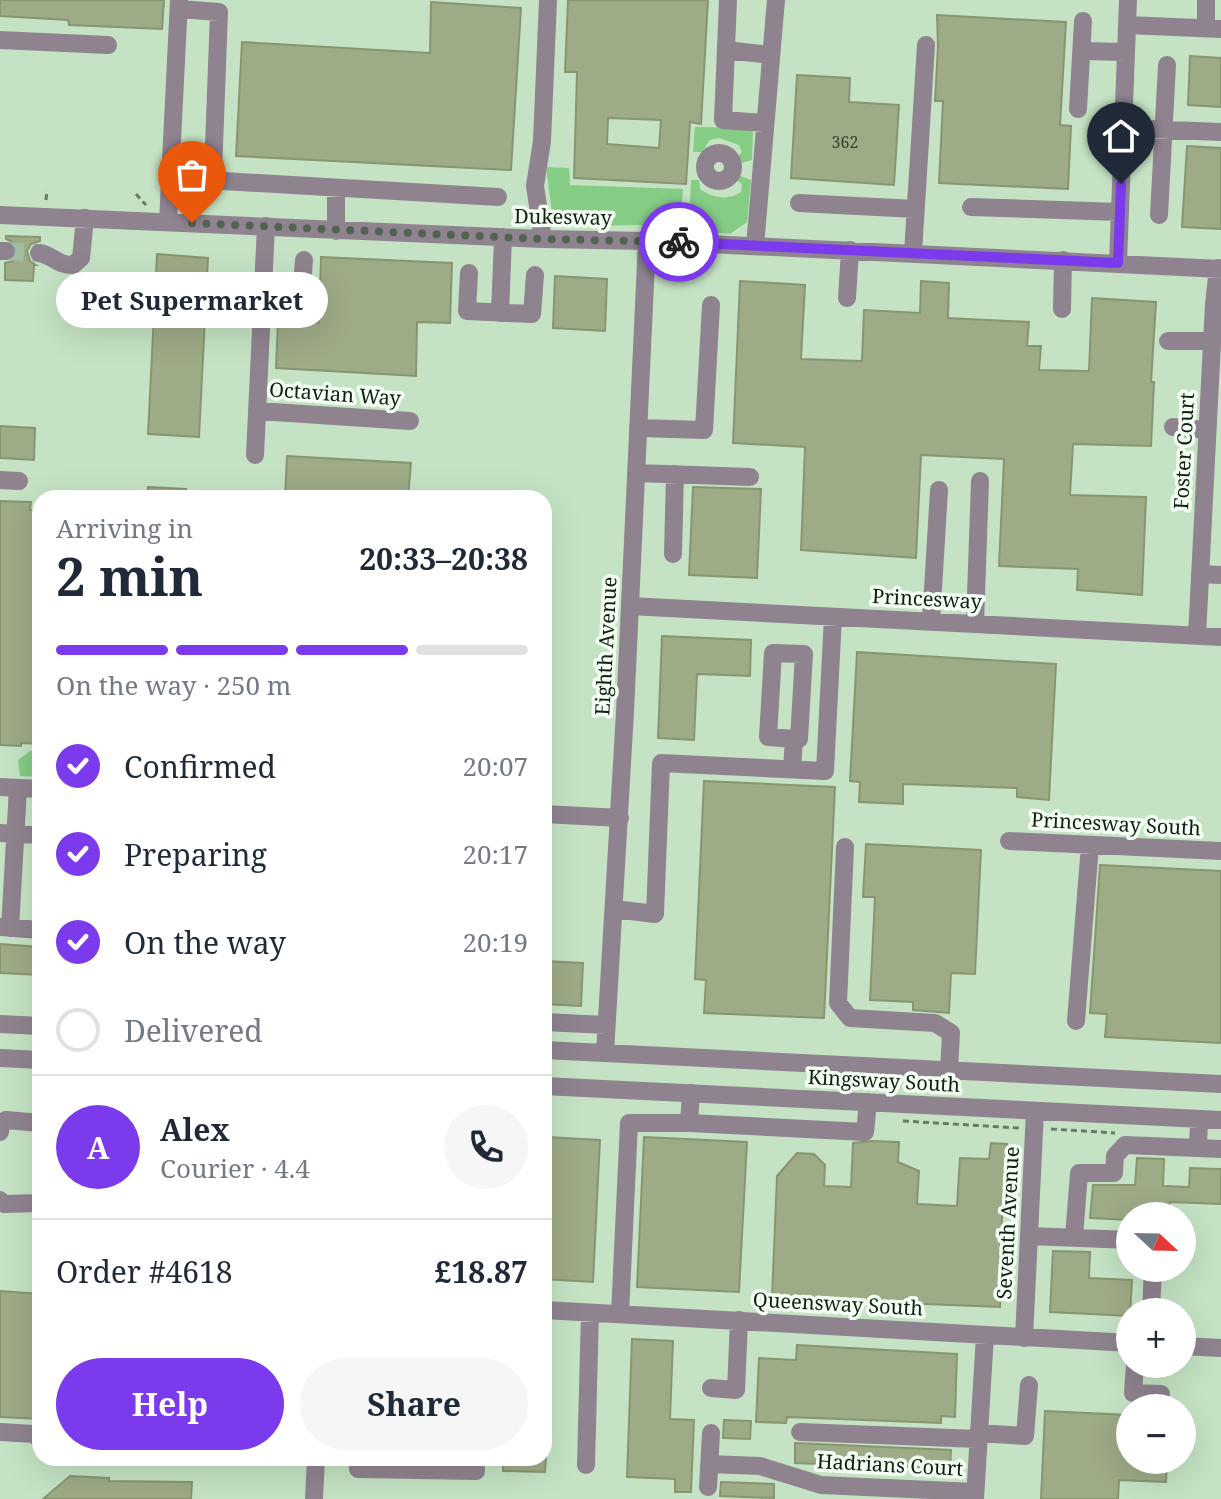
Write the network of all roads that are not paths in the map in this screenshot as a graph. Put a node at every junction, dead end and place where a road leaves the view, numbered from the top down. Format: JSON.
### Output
{"nodes":[{"id":1,"x":548,"y":0,"type":"edge"},
{"id":2,"x":728,"y":0,"type":"edge"},
{"id":3,"x":776,"y":0,"type":"edge"},
{"id":4,"x":1128,"y":0,"type":"edge"},
{"id":5,"x":1206,"y":0,"type":"edge"},
{"id":6,"x":179,"y":5,"type":"edge"},
{"id":7,"x":1083,"y":21,"type":"dead end"},
{"id":8,"x":1127,"y":25,"type":"junction"},
{"id":9,"x":1213,"y":28,"type":"edge"},
{"id":10,"x":0,"y":40,"type":"edge"},
{"id":11,"x":108,"y":45,"type":"dead end"},
{"id":12,"x":926,"y":45,"type":"dead end"},
{"id":13,"x":726,"y":50,"type":"junction"},
{"id":14,"x":1082,"y":51,"type":"junction"},
{"id":15,"x":1126,"y":52,"type":"junction"},
{"id":16,"x":771,"y":55,"type":"junction"},
{"id":17,"x":1167,"y":65,"type":"dead end"},
{"id":18,"x":1078,"y":109,"type":"dead end"},
{"id":19,"x":765,"y":123,"type":"junction"},
{"id":20,"x":1123,"y":128,"type":"junction"},
{"id":21,"x":1163,"y":130,"type":"junction"},
{"id":22,"x":1221,"y":132,"type":"edge"},
{"id":23,"x":733,"y":170,"type":"dead end"},
{"id":24,"x":761,"y":170,"type":"junction"},
{"id":25,"x":336,"y":188,"type":"junction"},
{"id":26,"x":498,"y":197,"type":"dead end"},
{"id":27,"x":799,"y":203,"type":"dead end"},
{"id":28,"x":971,"y":207,"type":"dead end"},
{"id":29,"x":915,"y":209,"type":"junction"},
{"id":30,"x":1120,"y":212,"type":"junction"},
{"id":31,"x":0,"y":215,"type":"edge"},
{"id":32,"x":1159,"y":215,"type":"dead end"},
{"id":33,"x":85,"y":218,"type":"junction"},
{"id":34,"x":168,"y":222,"type":"junction"},
{"id":35,"x":266,"y":226,"type":"junction"},
{"id":36,"x":336,"y":231,"type":"junction"},
{"id":37,"x":503,"y":237,"type":"junction"},
{"id":38,"x":543,"y":239,"type":"junction"},
{"id":39,"x":647,"y":241,"type":"junction"},
{"id":40,"x":755,"y":246,"type":"junction"},
{"id":41,"x":850,"y":250,"type":"junction"},
{"id":42,"x":39,"y":253,"type":"tunnel mouth"},
{"id":43,"x":913,"y":253,"type":"junction"},
{"id":44,"x":304,"y":260,"type":"dead end"},
{"id":45,"x":1063,"y":260,"type":"junction"},
{"id":46,"x":1118,"y":263,"type":"junction"},
{"id":47,"x":1220,"y":268,"type":"edge"},
{"id":48,"x":469,"y":273,"type":"dead end"},
{"id":49,"x":535,"y":275,"type":"dead end"},
{"id":50,"x":264,"y":296,"type":"junction"},
{"id":51,"x":847,"y":298,"type":"dead end"},
{"id":52,"x":711,"y":305,"type":"dead end"},
{"id":53,"x":1062,"y":309,"type":"dead end"},
{"id":54,"x":500,"y":313,"type":"junction"},
{"id":55,"x":1217,"y":322,"type":"edge"},
{"id":56,"x":1168,"y":341,"type":"dead end"},
{"id":57,"x":1212,"y":341,"type":"junction"},
{"id":58,"x":258,"y":411,"type":"junction"},
{"id":59,"x":410,"y":421,"type":"dead end"},
{"id":60,"x":1173,"y":427,"type":"dead end"},
{"id":61,"x":639,"y":428,"type":"junction"},
{"id":62,"x":1207,"y":430,"type":"junction"},
{"id":63,"x":255,"y":455,"type":"dead end"},
{"id":64,"x":637,"y":473,"type":"junction"},
{"id":65,"x":675,"y":474,"type":"junction"},
{"id":66,"x":750,"y":477,"type":"dead end"},
{"id":67,"x":980,"y":481,"type":"dead end"},
{"id":68,"x":939,"y":490,"type":"dead end"},
{"id":69,"x":673,"y":554,"type":"dead end"},
{"id":70,"x":1200,"y":574,"type":"junction"},
{"id":71,"x":1221,"y":575,"type":"edge"},
{"id":72,"x":630,"y":606,"type":"junction"},
{"id":73,"x":833,"y":617,"type":"junction"},
{"id":74,"x":931,"y":622,"type":"junction"},
{"id":75,"x":975,"y":624,"type":"junction"},
{"id":76,"x":1197,"y":636,"type":"junction"},
{"id":77,"x":1221,"y":637,"type":"edge"},
{"id":78,"x":794,"y":739,"type":"junction"},
{"id":79,"x":792,"y":769,"type":"junction"},
{"id":80,"x":9,"y":787,"type":"edge"},
{"id":81,"x":32,"y":788,"type":"edge"},
{"id":82,"x":552,"y":814,"type":"edge"},
{"id":83,"x":620,"y":818,"type":"junction"},
{"id":84,"x":8,"y":833,"type":"edge"},
{"id":85,"x":32,"y":834,"type":"edge"},
{"id":86,"x":1009,"y":841,"type":"dead end"},
{"id":87,"x":1090,"y":845,"type":"junction"},
{"id":88,"x":845,"y":847,"type":"dead end"},
{"id":89,"x":1221,"y":851,"type":"edge"},
{"id":90,"x":614,"y":909,"type":"junction"},
{"id":91,"x":5,"y":928,"type":"edge"},
{"id":92,"x":32,"y":930,"type":"edge"},
{"id":93,"x":1076,"y":1021,"type":"dead end"},
{"id":94,"x":552,"y":1022,"type":"edge"},
{"id":95,"x":0,"y":1024,"type":"edge"},
{"id":96,"x":606,"y":1025,"type":"junction"},
{"id":97,"x":32,"y":1026,"type":"edge"},
{"id":98,"x":552,"y":1050,"type":"edge"},
{"id":99,"x":605,"y":1053,"type":"junction"},
{"id":100,"x":0,"y":1058,"type":"edge"},
{"id":101,"x":32,"y":1060,"type":"edge"},
{"id":102,"x":949,"y":1071,"type":"junction"},
{"id":103,"x":1221,"y":1084,"type":"edge"},
{"id":104,"x":552,"y":1086,"type":"edge"},
{"id":105,"x":691,"y":1093,"type":"junction"},
{"id":106,"x":868,"y":1102,"type":"junction"},
{"id":107,"x":1035,"y":1111,"type":"junction"},
{"id":108,"x":1199,"y":1119,"type":"junction"},
{"id":109,"x":1221,"y":1120,"type":"edge"},
{"id":110,"x":32,"y":1122,"type":"edge"},
{"id":111,"x":689,"y":1123,"type":"junction"},
{"id":112,"x":0,"y":1132,"type":"edge"},
{"id":113,"x":1198,"y":1148,"type":"junction"},
{"id":114,"x":1221,"y":1149,"type":"edge"},
{"id":115,"x":0,"y":1200,"type":"edge"},
{"id":116,"x":32,"y":1203,"type":"edge"},
{"id":117,"x":1029,"y":1236,"type":"junction"},
{"id":118,"x":1074,"y":1237,"type":"junction"},
{"id":119,"x":1116,"y":1239,"type":"edge"},
{"id":120,"x":552,"y":1311,"type":"edge"},
{"id":121,"x":590,"y":1313,"type":"junction"},
{"id":122,"x":620,"y":1314,"type":"junction"},
{"id":123,"x":739,"y":1320,"type":"junction"},
{"id":124,"x":985,"y":1335,"type":"junction"},
{"id":125,"x":1024,"y":1338,"type":"junction"},
{"id":126,"x":1116,"y":1342,"type":"edge"},
{"id":127,"x":1196,"y":1347,"type":"edge"},
{"id":128,"x":1221,"y":1348,"type":"edge"},
{"id":129,"x":1134,"y":1378,"type":"edge"},
{"id":130,"x":1029,"y":1385,"type":"dead end"},
{"id":131,"x":711,"y":1388,"type":"dead end"},
{"id":132,"x":1161,"y":1394,"type":"dead end"},
{"id":133,"x":0,"y":1432,"type":"edge"},
{"id":134,"x":800,"y":1432,"type":"dead end"},
{"id":135,"x":711,"y":1433,"type":"dead end"},
{"id":136,"x":32,"y":1434,"type":"edge"},
{"id":137,"x":978,"y":1436,"type":"junction"},
{"id":138,"x":709,"y":1464,"type":"junction"},
{"id":139,"x":586,"y":1465,"type":"dead end"},
{"id":140,"x":316,"y":1466,"type":"edge"},
{"id":141,"x":358,"y":1466,"type":"edge"},
{"id":142,"x":476,"y":1466,"type":"edge"},
{"id":143,"x":708,"y":1487,"type":"dead end"},
{"id":144,"x":975,"y":1496,"type":"edge"},
{"id":145,"x":314,"y":1499,"type":"edge"}],
"edges":[{"from":1,"to":38,"type":"street"},
{"from":2,"to":13,"type":"street"},
{"from":3,"to":16,"type":"street"},
{"from":4,"to":8,"type":"street"},
{"from":5,"to":9,"type":"street"},
{"from":6,"to":25,"type":"street"},
{"from":6,"to":34,"type":"street"},
{"from":7,"to":14,"type":"street"},
{"from":8,"to":9,"type":"street"},
{"from":8,"to":15,"type":"street"},
{"from":10,"to":11,"type":"street"},
{"from":12,"to":29,"type":"street"},
{"from":13,"to":16,"type":"street"},
{"from":13,"to":19,"type":"street"},
{"from":14,"to":15,"type":"street"},
{"from":14,"to":18,"type":"street"},
{"from":15,"to":20,"type":"street"},
{"from":16,"to":19,"type":"street"},
{"from":17,"to":21,"type":"street"},
{"from":19,"to":24,"type":"street"},
{"from":20,"to":21,"type":"street"},
{"from":20,"to":30,"type":"street"},
{"from":21,"to":22,"type":"street"},
{"from":21,"to":32,"type":"street"},
{"from":23,"to":24,"type":"street"},
{"from":24,"to":40,"type":"street"},
{"from":25,"to":26,"type":"street"},
{"from":25,"to":36,"type":"street"},
{"from":27,"to":29,"type":"street"},
{"from":28,"to":30,"type":"street"},
{"from":29,"to":43,"type":"street"},
{"from":30,"to":46,"type":"street"},
{"from":31,"to":33,"type":"street","name":"Dukesway"},
{"from":33,"to":34,"type":"street","name":"Dukesway"},
{"from":33,"to":42,"type":"street"},
{"from":34,"to":35,"type":"street","name":"Dukesway"},
{"from":35,"to":36,"type":"street","name":"Dukesway"},
{"from":35,"to":50,"type":"street","name":"Octavian Way"},
{"from":36,"to":37,"type":"street","name":"Dukesway"},
{"from":37,"to":38,"type":"street","name":"Dukesway"},
{"from":37,"to":54,"type":"street"},
{"from":38,"to":39,"type":"street","name":"Dukesway"},
{"from":39,"to":40,"type":"street","name":"Dukesway"},
{"from":39,"to":61,"type":"street","name":"Eighth Avenue"},
{"from":40,"to":41,"type":"street","name":"Dukesway"},
{"from":41,"to":43,"type":"street","name":"Dukesway"},
{"from":41,"to":51,"type":"street"},
{"from":43,"to":45,"type":"street","name":"Dukesway"},
{"from":44,"to":50,"type":"street"},
{"from":45,"to":46,"type":"street","name":"Dukesway"},
{"from":45,"to":53,"type":"street"},
{"from":46,"to":47,"type":"street","name":"Dukesway"},
{"from":47,"to":55,"type":"street","name":"Foster Court"},
{"from":48,"to":54,"type":"street"},
{"from":49,"to":54,"type":"street"},
{"from":50,"to":58,"type":"street","name":"Octavian Way"},
{"from":52,"to":61,"type":"street"},
{"from":55,"to":57,"type":"street","name":"Foster Court"},
{"from":56,"to":57,"type":"street"},
{"from":57,"to":62,"type":"street","name":"Foster Court"},
{"from":58,"to":59,"type":"street","name":"Octavian Way"},
{"from":58,"to":63,"type":"street","name":"Octavian Way"},
{"from":60,"to":62,"type":"street"},
{"from":61,"to":64,"type":"street","name":"Eighth Avenue"},
{"from":62,"to":70,"type":"street","name":"Foster Court"},
{"from":64,"to":65,"type":"street"},
{"from":64,"to":72,"type":"street","name":"Eighth Avenue"},
{"from":65,"to":66,"type":"street"},
{"from":65,"to":69,"type":"street"},
{"from":67,"to":75,"type":"street"},
{"from":68,"to":74,"type":"street"},
{"from":70,"to":71,"type":"street"},
{"from":70,"to":76,"type":"street","name":"Foster Court"},
{"from":72,"to":73,"type":"street","name":"Princesway"},
{"from":72,"to":83,"type":"street","name":"Eighth Avenue"},
{"from":73,"to":74,"type":"street","name":"Princesway"},
{"from":73,"to":79,"type":"street"},
{"from":74,"to":75,"type":"street","name":"Princesway"},
{"from":75,"to":76,"type":"street","name":"Princesway"},
{"from":76,"to":77,"type":"street","name":"Princesway"},
{"from":78,"to":78,"type":"street"},
{"from":78,"to":79,"type":"street"},
{"from":79,"to":90,"type":"street"},
{"from":80,"to":81,"type":"street"},
{"from":80,"to":84,"type":"street"},
{"from":82,"to":83,"type":"street"},
{"from":83,"to":90,"type":"street","name":"Eighth Avenue"},
{"from":84,"to":85,"type":"street"},
{"from":84,"to":91,"type":"street"},
{"from":86,"to":87,"type":"street","name":"Princesway South"},
{"from":87,"to":89,"type":"street","name":"Princesway South"},
{"from":87,"to":93,"type":"street"},
{"from":88,"to":102,"type":"street"},
{"from":90,"to":96,"type":"street","name":"Eighth Avenue"},
{"from":91,"to":92,"type":"street"},
{"from":94,"to":96,"type":"street"},
{"from":95,"to":97,"type":"street"},
{"from":96,"to":99,"type":"street","name":"Eighth Avenue"},
{"from":98,"to":99,"type":"street","name":"Kingsway South"},
{"from":99,"to":102,"type":"street","name":"Kingsway South"},
{"from":100,"to":101,"type":"street"},
{"from":102,"to":103,"type":"street","name":"Kingsway South"},
{"from":104,"to":105,"type":"street","name":"Kingsway South"},
{"from":105,"to":106,"type":"street","name":"Kingsway South"},
{"from":105,"to":111,"type":"street"},
{"from":106,"to":107,"type":"street","name":"Kingsway South"},
{"from":106,"to":111,"type":"street"},
{"from":107,"to":108,"type":"street","name":"Kingsway South"},
{"from":107,"to":117,"type":"street","name":"Seventh Avenue"},
{"from":108,"to":109,"type":"street","name":"Kingsway South"},
{"from":108,"to":113,"type":"street"},
{"from":110,"to":112,"type":"street"},
{"from":111,"to":122,"type":"street"},
{"from":113,"to":114,"type":"street"},
{"from":113,"to":118,"type":"street"},
{"from":115,"to":116,"type":"street"},
{"from":117,"to":118,"type":"street"},
{"from":117,"to":125,"type":"street","name":"Seventh Avenue"},
{"from":118,"to":119,"type":"street"},
{"from":120,"to":121,"type":"street","name":"Queensway South"},
{"from":121,"to":122,"type":"street","name":"Queensway South"},
{"from":121,"to":139,"type":"street"},
{"from":122,"to":123,"type":"street","name":"Queensway South"},
{"from":123,"to":124,"type":"street","name":"Queensway South"},
{"from":123,"to":131,"type":"street"},
{"from":124,"to":125,"type":"street","name":"Queensway South"},
{"from":124,"to":137,"type":"street"},
{"from":125,"to":126,"type":"street","name":"Queensway South"},
{"from":127,"to":128,"type":"street"},
{"from":129,"to":132,"type":"street"},
{"from":130,"to":137,"type":"street"},
{"from":133,"to":136,"type":"street"},
{"from":134,"to":137,"type":"street"},
{"from":135,"to":138,"type":"street"},
{"from":137,"to":144,"type":"street"},
{"from":138,"to":143,"type":"street"},
{"from":138,"to":144,"type":"street","name":"Hadrians Court"},
{"from":140,"to":145,"type":"street"},
{"from":141,"to":142,"type":"street"}]}
